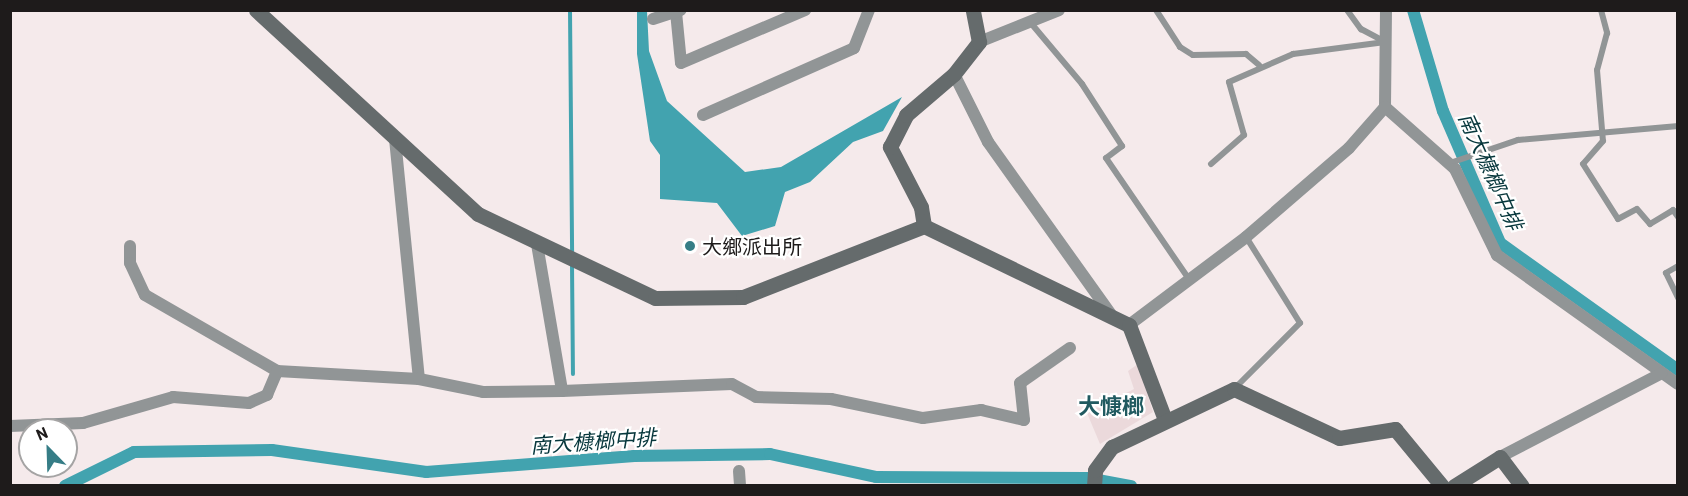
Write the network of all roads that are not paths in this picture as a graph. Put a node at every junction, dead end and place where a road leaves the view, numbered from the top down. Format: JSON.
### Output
{"nodes":[{"id":1,"x":256,"y":10,"type":"edge"},
{"id":2,"x":805,"y":10,"type":"edge"},
{"id":3,"x":869,"y":10,"type":"edge"},
{"id":4,"x":973,"y":10,"type":"edge"},
{"id":5,"x":1059,"y":10,"type":"edge"},
{"id":6,"x":1156,"y":10,"type":"edge"},
{"id":7,"x":1347,"y":10,"type":"edge"},
{"id":8,"x":1386,"y":10,"type":"edge"},
{"id":9,"x":1601,"y":10,"type":"edge"},
{"id":10,"x":678,"y":11,"type":"edge"},
{"id":11,"x":653,"y":19,"type":"dead end"},
{"id":12,"x":1030,"y":22,"type":"junction"},
{"id":13,"x":979,"y":42,"type":"junction"},
{"id":14,"x":1386,"y":42,"type":"junction"},
{"id":15,"x":1260,"y":65,"type":"junction"},
{"id":16,"x":954,"y":74,"type":"junction"},
{"id":17,"x":1385,"y":108,"type":"junction"},
{"id":18,"x":703,"y":114,"type":"dead end"},
{"id":19,"x":1677,"y":126,"type":"edge"},
{"id":20,"x":1603,"y":131,"type":"junction"},
{"id":21,"x":395,"y":139,"type":"junction"},
{"id":22,"x":1450,"y":163,"type":"junction"},
{"id":23,"x":1211,"y":164,"type":"dead end"},
{"id":24,"x":1677,"y":217,"type":"edge"},
{"id":25,"x":924,"y":226,"type":"junction"},
{"id":26,"x":1246,"y":237,"type":"junction"},
{"id":27,"x":537,"y":244,"type":"junction"},
{"id":28,"x":130,"y":246,"type":"dead end"},
{"id":29,"x":1677,"y":266,"type":"edge"},
{"id":30,"x":1189,"y":280,"type":"junction"},
{"id":31,"x":1677,"y":298,"type":"edge"},
{"id":32,"x":1113,"y":317,"type":"junction"},
{"id":33,"x":1129,"y":325,"type":"junction"},
{"id":34,"x":1070,"y":348,"type":"dead end"},
{"id":35,"x":277,"y":371,"type":"junction"},
{"id":36,"x":1662,"y":373,"type":"junction"},
{"id":37,"x":419,"y":380,"type":"junction"},
{"id":38,"x":1677,"y":383,"type":"edge"},
{"id":39,"x":1234,"y":389,"type":"junction"},
{"id":40,"x":562,"y":391,"type":"junction"},
{"id":41,"x":1165,"y":420,"type":"junction"},
{"id":42,"x":10,"y":426,"type":"edge"},
{"id":43,"x":1500,"y":457,"type":"junction"},
{"id":44,"x":739,"y":471,"type":"dead end"},
{"id":45,"x":740,"y":486,"type":"edge"},
{"id":46,"x":1094,"y":486,"type":"edge"},
{"id":47,"x":1442,"y":486,"type":"edge"},
{"id":48,"x":1454,"y":486,"type":"edge"},
{"id":49,"x":1522,"y":486,"type":"edge"}],
"edges":[{"from":1,"to":21,"type":"street"},
{"from":2,"to":10,"type":"street"},
{"from":3,"to":18,"type":"street"},
{"from":4,"to":13,"type":"street"},
{"from":5,"to":12,"type":"street"},
{"from":6,"to":15,"type":"lane"},
{"from":7,"to":14,"type":"lane"},
{"from":8,"to":14,"type":"street"},
{"from":9,"to":20,"type":"lane"},
{"from":10,"to":11,"type":"street"},
{"from":12,"to":13,"type":"street"},
{"from":12,"to":30,"type":"lane"},
{"from":13,"to":16,"type":"street"},
{"from":14,"to":15,"type":"lane"},
{"from":14,"to":17,"type":"street"},
{"from":15,"to":23,"type":"lane"},
{"from":16,"to":25,"type":"street"},
{"from":16,"to":32,"type":"street"},
{"from":17,"to":22,"type":"street"},
{"from":17,"to":26,"type":"street"},
{"from":19,"to":20,"type":"lane"},
{"from":20,"to":22,"type":"lane"},
{"from":20,"to":24,"type":"lane"},
{"from":21,"to":27,"type":"street"},
{"from":21,"to":37,"type":"street"},
{"from":22,"to":36,"type":"street"},
{"from":25,"to":27,"type":"street"},
{"from":25,"to":32,"type":"street"},
{"from":26,"to":30,"type":"street"},
{"from":26,"to":39,"type":"lane"},
{"from":27,"to":40,"type":"street"},
{"from":28,"to":35,"type":"street"},
{"from":29,"to":31,"type":"lane"},
{"from":30,"to":33,"type":"street"},
{"from":32,"to":33,"type":"street"},
{"from":33,"to":41,"type":"street"},
{"from":34,"to":40,"type":"street"},
{"from":35,"to":37,"type":"street"},
{"from":35,"to":42,"type":"street"},
{"from":36,"to":38,"type":"street"},
{"from":36,"to":43,"type":"street"},
{"from":37,"to":40,"type":"street"},
{"from":39,"to":41,"type":"street"},
{"from":39,"to":47,"type":"street"},
{"from":41,"to":46,"type":"street"},
{"from":43,"to":48,"type":"street"},
{"from":43,"to":49,"type":"street"},
{"from":44,"to":45,"type":"street"}]}
